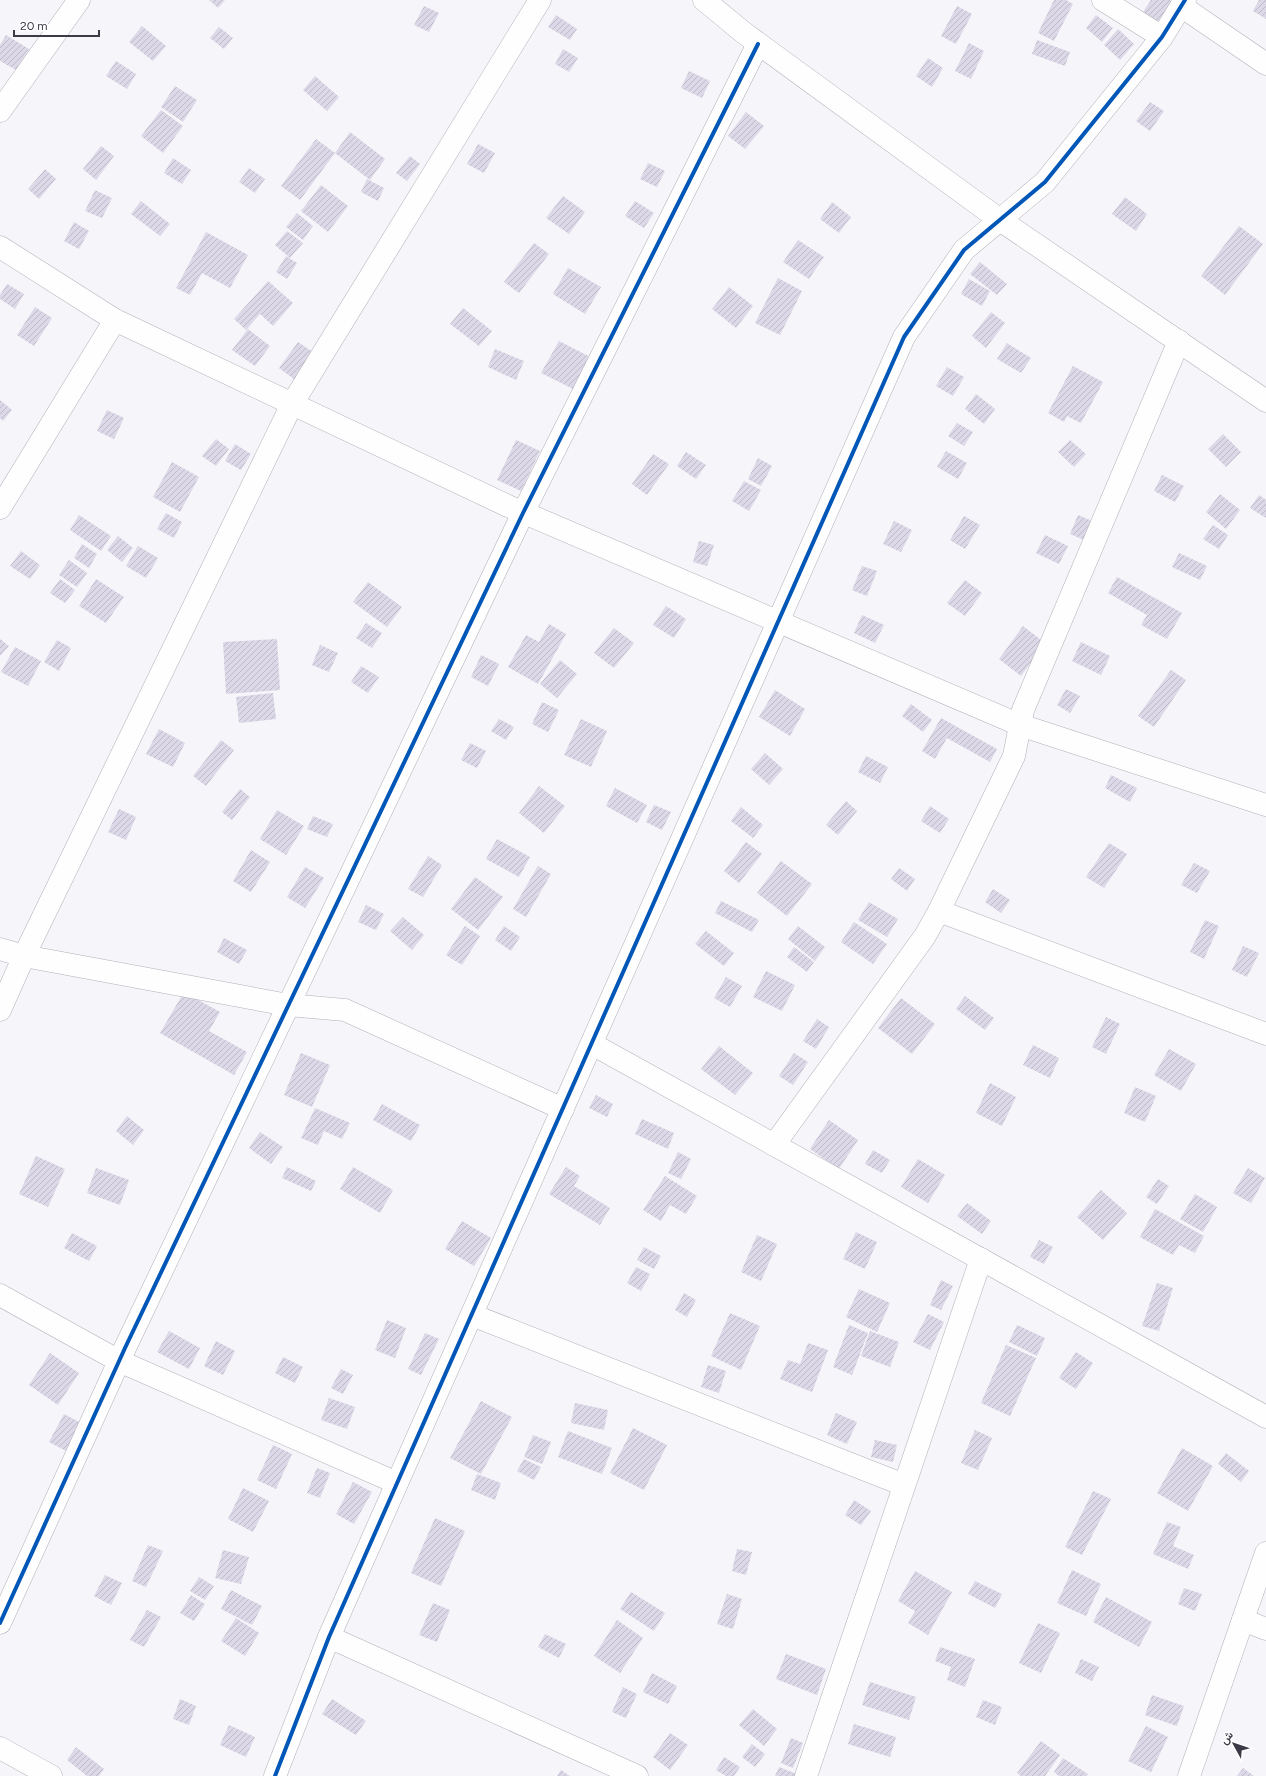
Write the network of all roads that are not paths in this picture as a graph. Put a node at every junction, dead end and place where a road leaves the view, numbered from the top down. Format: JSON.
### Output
{"nodes":[{"id":1,"x":79,"y":0,"type":"edge"},
{"id":2,"x":540,"y":0,"type":"edge"},
{"id":3,"x":704,"y":0,"type":"edge"},
{"id":4,"x":1104,"y":0,"type":"edge"},
{"id":5,"x":1183,"y":3,"type":"edge"},
{"id":6,"x":1162,"y":37,"type":"junction"},
{"id":7,"x":758,"y":44,"type":"junction"},
{"id":8,"x":1266,"y":64,"type":"edge"},
{"id":9,"x":0,"y":111,"type":"edge"},
{"id":10,"x":1000,"y":220,"type":"junction"},
{"id":11,"x":0,"y":247,"type":"edge"},
{"id":12,"x":116,"y":320,"type":"junction"},
{"id":13,"x":1179,"y":342,"type":"junction"},
{"id":14,"x":1266,"y":401,"type":"edge"},
{"id":15,"x":292,"y":404,"type":"junction"},
{"id":16,"x":0,"y":508,"type":"edge"},
{"id":17,"x":522,"y":513,"type":"junction"},
{"id":18,"x":778,"y":622,"type":"junction"},
{"id":19,"x":1020,"y":725,"type":"junction"},
{"id":20,"x":1266,"y":806,"type":"edge"},
{"id":21,"x":939,"y":911,"type":"junction"},
{"id":22,"x":0,"y":949,"type":"edge"},
{"id":23,"x":24,"y":956,"type":"junction"},
{"id":24,"x":288,"y":1005,"type":"junction"},
{"id":25,"x":0,"y":1010,"type":"edge"},
{"id":26,"x":1266,"y":1034,"type":"edge"},
{"id":27,"x":592,"y":1044,"type":"junction"},
{"id":28,"x":563,"y":1109,"type":"junction"},
{"id":29,"x":774,"y":1145,"type":"junction"},
{"id":30,"x":981,"y":1259,"type":"junction"},
{"id":31,"x":0,"y":1295,"type":"edge"},
{"id":32,"x":472,"y":1315,"type":"junction"},
{"id":33,"x":119,"y":1361,"type":"junction"},
{"id":34,"x":1266,"y":1417,"type":"edge"},
{"id":35,"x":398,"y":1483,"type":"junction"},
{"id":36,"x":904,"y":1485,"type":"junction"},
{"id":37,"x":1266,"y":1553,"type":"edge"},
{"id":38,"x":1243,"y":1620,"type":"junction"},
{"id":39,"x":0,"y":1623,"type":"edge"},
{"id":40,"x":1266,"y":1629,"type":"edge"},
{"id":41,"x":329,"y":1637,"type":"junction"},
{"id":42,"x":0,"y":1748,"type":"edge"},
{"id":43,"x":51,"y":1776,"type":"edge"},
{"id":44,"x":274,"y":1776,"type":"edge"},
{"id":45,"x":637,"y":1776,"type":"edge"},
{"id":46,"x":806,"y":1776,"type":"edge"},
{"id":47,"x":1189,"y":1776,"type":"edge"}],
"edges":[{"from":1,"to":9,"type":"street"},
{"from":2,"to":15,"type":"street"},
{"from":3,"to":7,"type":"street"},
{"from":4,"to":6,"type":"street"},
{"from":5,"to":6,"type":"street"},
{"from":5,"to":8,"type":"street"},
{"from":6,"to":10,"type":"street"},
{"from":7,"to":10,"type":"street"},
{"from":7,"to":17,"type":"street"},
{"from":10,"to":13,"type":"street"},
{"from":10,"to":18,"type":"street"},
{"from":11,"to":12,"type":"street"},
{"from":12,"to":15,"type":"street"},
{"from":12,"to":16,"type":"street"},
{"from":13,"to":14,"type":"street"},
{"from":13,"to":19,"type":"street"},
{"from":15,"to":17,"type":"street"},
{"from":15,"to":23,"type":"street"},
{"from":17,"to":18,"type":"street"},
{"from":17,"to":24,"type":"street"},
{"from":18,"to":19,"type":"street"},
{"from":18,"to":27,"type":"street"},
{"from":19,"to":20,"type":"street"},
{"from":19,"to":21,"type":"street"},
{"from":21,"to":26,"type":"street"},
{"from":21,"to":29,"type":"street"},
{"from":22,"to":23,"type":"street"},
{"from":23,"to":24,"type":"street"},
{"from":23,"to":25,"type":"street"},
{"from":24,"to":28,"type":"street"},
{"from":24,"to":33,"type":"street"},
{"from":27,"to":28,"type":"street"},
{"from":27,"to":29,"type":"street"},
{"from":28,"to":32,"type":"street"},
{"from":29,"to":30,"type":"street"},
{"from":30,"to":34,"type":"street"},
{"from":30,"to":36,"type":"street"},
{"from":31,"to":33,"type":"street"},
{"from":32,"to":35,"type":"street"},
{"from":32,"to":36,"type":"street"},
{"from":33,"to":35,"type":"street"},
{"from":33,"to":39,"type":"street"},
{"from":35,"to":41,"type":"street"},
{"from":36,"to":46,"type":"street"},
{"from":37,"to":38,"type":"street"},
{"from":38,"to":40,"type":"street"},
{"from":38,"to":47,"type":"street"},
{"from":41,"to":44,"type":"street"},
{"from":41,"to":45,"type":"street"},
{"from":42,"to":43,"type":"street"}]}
